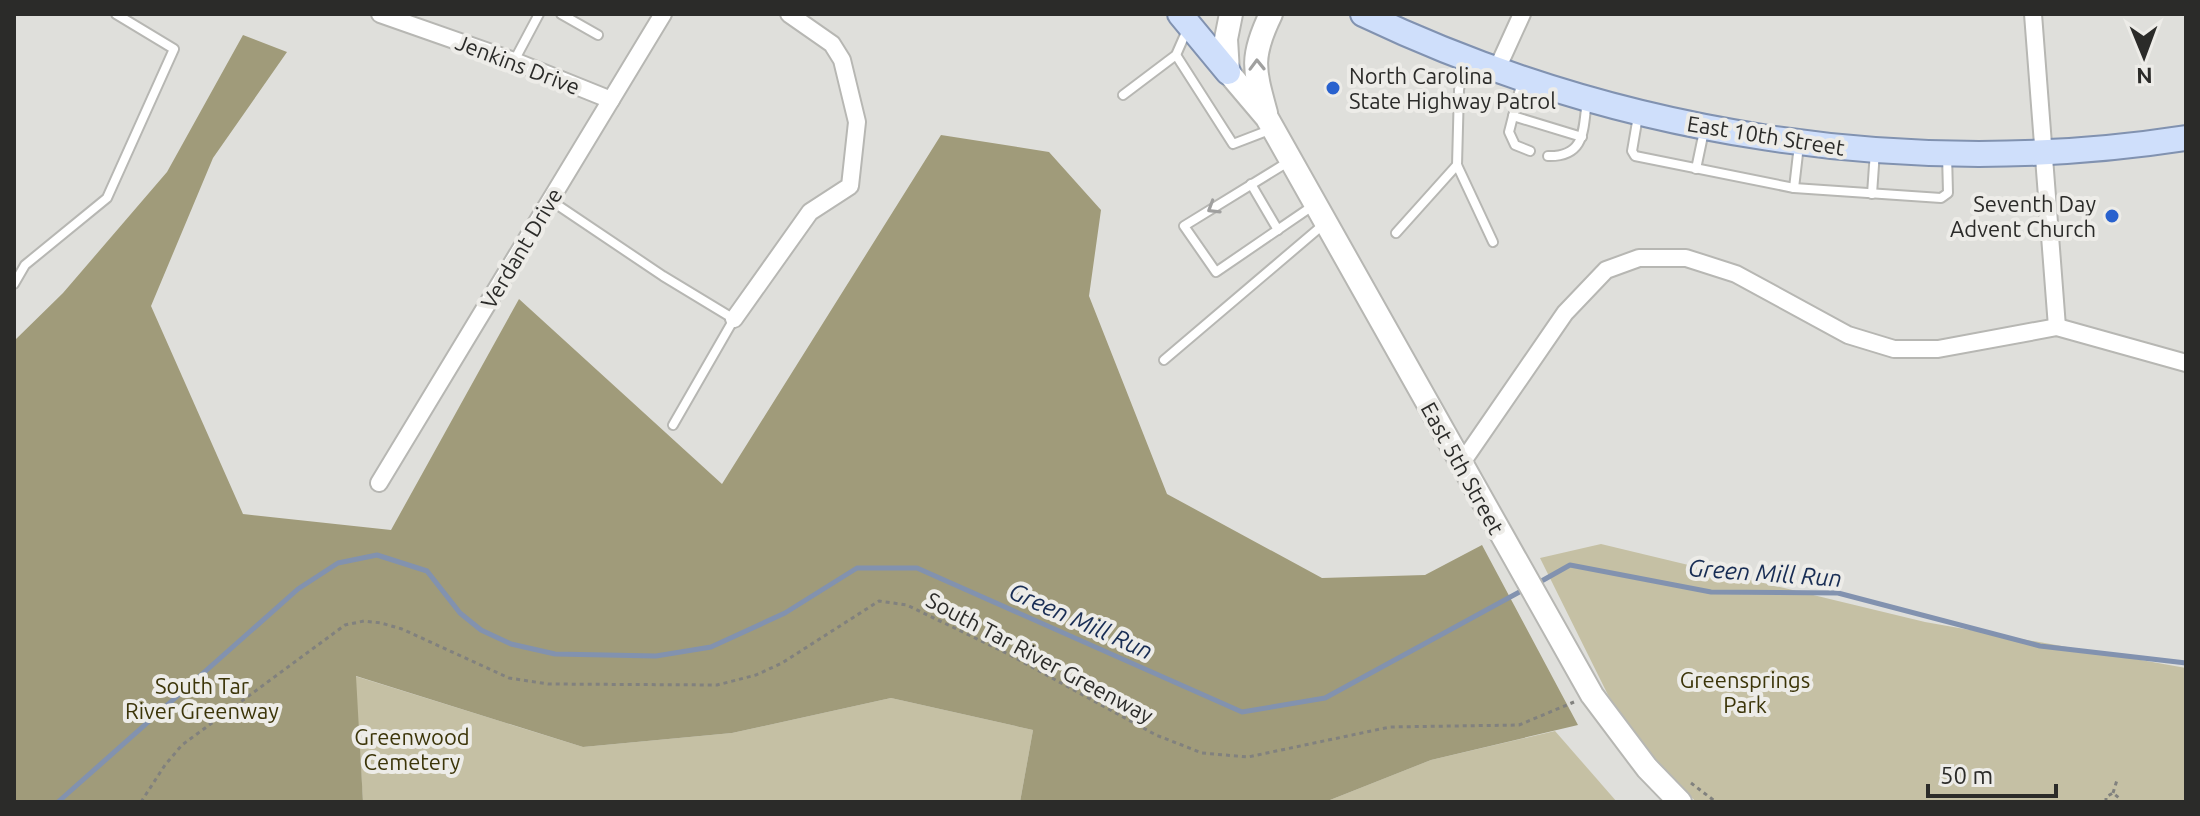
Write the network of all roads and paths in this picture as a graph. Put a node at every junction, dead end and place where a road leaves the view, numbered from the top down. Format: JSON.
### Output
{"nodes":[{"id":1,"x":116,"y":14,"type":"edge"},
{"id":2,"x":380,"y":14,"type":"edge"},
{"id":3,"x":539,"y":14,"type":"edge"},
{"id":4,"x":561,"y":14,"type":"edge"},
{"id":5,"x":663,"y":14,"type":"edge"},
{"id":6,"x":789,"y":14,"type":"edge"},
{"id":7,"x":1231,"y":14,"type":"edge"},
{"id":8,"x":1271,"y":14,"type":"edge"},
{"id":9,"x":1363,"y":14,"type":"edge"},
{"id":10,"x":1522,"y":14,"type":"edge"},
{"id":11,"x":2033,"y":14,"type":"edge"},
{"id":12,"x":128,"y":17,"type":"edge"},
{"id":13,"x":1184,"y":20,"type":"edge"},
{"id":14,"x":598,"y":35,"type":"dead end"},
{"id":15,"x":1176,"y":55,"type":"junction"},
{"id":16,"x":1465,"y":57,"type":"junction"},
{"id":17,"x":514,"y":61,"type":"junction"},
{"id":18,"x":1497,"y":69,"type":"junction"},
{"id":19,"x":1228,"y":72,"type":"junction"},
{"id":20,"x":1522,"y":78,"type":"junction"},
{"id":21,"x":1123,"y":95,"type":"dead end"},
{"id":22,"x":1587,"y":99,"type":"junction"},
{"id":23,"x":611,"y":100,"type":"junction"},
{"id":24,"x":1638,"y":112,"type":"junction"},
{"id":25,"x":1513,"y":116,"type":"junction"},
{"id":26,"x":1270,"y":124,"type":"junction"},
{"id":27,"x":1705,"y":127,"type":"junction"},
{"id":28,"x":1582,"y":137,"type":"junction"},
{"id":29,"x":2186,"y":138,"type":"edge"},
{"id":30,"x":1799,"y":143,"type":"junction"},
{"id":31,"x":1875,"y":150,"type":"junction"},
{"id":32,"x":1530,"y":151,"type":"dead end"},
{"id":33,"x":2043,"y":153,"type":"junction"},
{"id":34,"x":1947,"y":154,"type":"junction"},
{"id":35,"x":1548,"y":156,"type":"dead end"},
{"id":36,"x":1290,"y":160,"type":"junction"},
{"id":37,"x":1457,"y":165,"type":"junction"},
{"id":38,"x":1696,"y":169,"type":"junction"},
{"id":39,"x":1251,"y":184,"type":"junction"},
{"id":40,"x":1794,"y":188,"type":"junction"},
{"id":41,"x":1872,"y":194,"type":"junction"},
{"id":42,"x":550,"y":200,"type":"junction"},
{"id":43,"x":1320,"y":214,"type":"junction"},
{"id":44,"x":1278,"y":230,"type":"junction"},
{"id":45,"x":1396,"y":233,"type":"dead end"},
{"id":46,"x":1493,"y":242,"type":"dead end"},
{"id":47,"x":14,"y":284,"type":"edge"},
{"id":48,"x":734,"y":319,"type":"junction"},
{"id":49,"x":2057,"y":327,"type":"junction"},
{"id":50,"x":1164,"y":360,"type":"dead end"},
{"id":51,"x":2186,"y":363,"type":"edge"},
{"id":52,"x":673,"y":425,"type":"dead end"},
{"id":53,"x":1461,"y":464,"type":"junction"},
{"id":54,"x":379,"y":483,"type":"dead end"},
{"id":55,"x":1577,"y":701,"type":"dead end"},
{"id":56,"x":1683,"y":778,"type":"dead end"},
{"id":57,"x":2117,"y":780,"type":"dead end"},
{"id":58,"x":2113,"y":793,"type":"junction"},
{"id":59,"x":141,"y":802,"type":"edge"},
{"id":60,"x":1680,"y":802,"type":"edge"},
{"id":61,"x":1716,"y":802,"type":"edge"},
{"id":62,"x":2106,"y":802,"type":"edge"},
{"id":63,"x":2119,"y":802,"type":"edge"}],
"edges":[{"from":1,"to":12,"type":"lane"},
{"from":2,"to":17,"type":"street","name":"Jenkins Drive"},
{"from":3,"to":17,"type":"lane"},
{"from":4,"to":14,"type":"lane"},
{"from":5,"to":23,"type":"street","name":"Verdant Drive"},
{"from":6,"to":48,"type":"street"},
{"from":7,"to":19,"type":"main road"},
{"from":26,"to":8,"type":"main road","name":"East 5th Street","one_way":true},
{"from":9,"to":16,"type":"main road","name":"East 10th Street"},
{"from":10,"to":18,"type":"street"},
{"from":11,"to":33,"type":"street"},
{"from":12,"to":47,"type":"lane"},
{"from":13,"to":15,"type":"lane"},
{"from":13,"to":19,"type":"main road"},
{"from":15,"to":21,"type":"lane"},
{"from":15,"to":26,"type":"lane"},
{"from":16,"to":18,"type":"main road","name":"East 10th Street"},
{"from":16,"to":37,"type":"lane"},
{"from":17,"to":23,"type":"street","name":"Jenkins Drive"},
{"from":18,"to":20,"type":"main road","name":"East 10th Street"},
{"from":19,"to":26,"type":"main road","name":"East 5th Street"},
{"from":20,"to":22,"type":"main road","name":"East 10th Street"},
{"from":20,"to":25,"type":"lane"},
{"from":22,"to":24,"type":"main road","name":"East 10th Street"},
{"from":22,"to":28,"type":"lane"},
{"from":23,"to":42,"type":"street","name":"Verdant Drive"},
{"from":24,"to":27,"type":"main road","name":"East 10th Street"},
{"from":24,"to":38,"type":"lane"},
{"from":25,"to":28,"type":"lane"},
{"from":25,"to":32,"type":"lane"},
{"from":26,"to":36,"type":"main road","name":"East 5th Street"},
{"from":27,"to":30,"type":"main road","name":"East 10th Street"},
{"from":27,"to":38,"type":"lane"},
{"from":28,"to":35,"type":"lane"},
{"from":29,"to":33,"type":"main road","name":"East 10th Street"},
{"from":30,"to":31,"type":"main road","name":"East 10th Street"},
{"from":30,"to":40,"type":"lane"},
{"from":31,"to":34,"type":"main road","name":"East 10th Street"},
{"from":31,"to":41,"type":"lane"},
{"from":33,"to":34,"type":"main road","name":"East 10th Street"},
{"from":33,"to":49,"type":"street"},
{"from":34,"to":41,"type":"lane"},
{"from":36,"to":39,"type":"lane"},
{"from":36,"to":43,"type":"main road","name":"East 5th Street"},
{"from":37,"to":45,"type":"lane"},
{"from":37,"to":46,"type":"lane"},
{"from":38,"to":40,"type":"lane"},
{"from":39,"to":44,"type":"lane"},
{"from":39,"to":44,"type":"lane","one_way":true},
{"from":40,"to":41,"type":"lane"},
{"from":42,"to":48,"type":"lane"},
{"from":42,"to":54,"type":"street","name":"Verdant Drive"},
{"from":43,"to":44,"type":"lane"},
{"from":43,"to":50,"type":"lane"},
{"from":43,"to":53,"type":"main road","name":"East 5th Street"},
{"from":48,"to":52,"type":"lane"},
{"from":49,"to":51,"type":"street"},
{"from":49,"to":53,"type":"street"},
{"from":53,"to":60,"type":"main road","name":"East 5th Street"},
{"from":55,"to":59,"type":"path","name":"South Tar River Greenway"},
{"from":56,"to":61,"type":"path"},
{"from":57,"to":58,"type":"path"},
{"from":58,"to":62,"type":"path"},
{"from":58,"to":63,"type":"path"}]}
